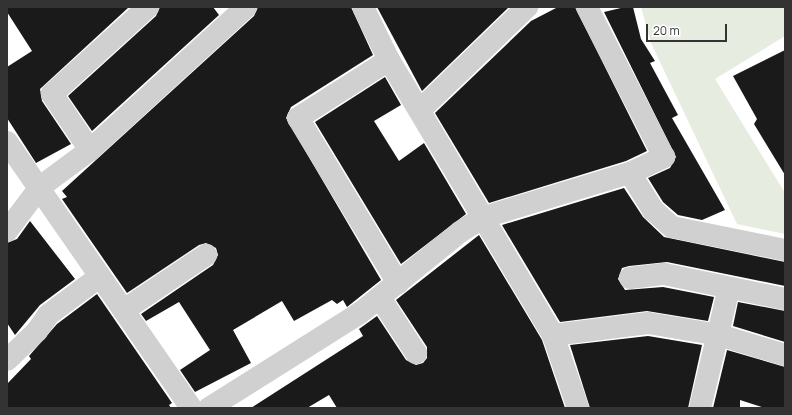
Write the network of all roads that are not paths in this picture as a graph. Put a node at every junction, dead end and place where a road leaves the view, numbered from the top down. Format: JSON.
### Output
{"nodes":[{"id":1,"x":148,"y":7,"type":"edge"},
{"id":2,"x":246,"y":7,"type":"edge"},
{"id":3,"x":363,"y":7,"type":"edge"},
{"id":4,"x":527,"y":7,"type":"edge"},
{"id":5,"x":587,"y":7,"type":"edge"},
{"id":6,"x":389,"y":60,"type":"junction"},
{"id":7,"x":420,"y":110,"type":"junction"},
{"id":8,"x":7,"y":142,"type":"edge"},
{"id":9,"x":90,"y":150,"type":"junction"},
{"id":10,"x":630,"y":173,"type":"junction"},
{"id":11,"x":40,"y":187,"type":"junction"},
{"id":12,"x":484,"y":217,"type":"junction"},
{"id":13,"x":7,"y":231,"type":"edge"},
{"id":14,"x":785,"y":250,"type":"edge"},
{"id":15,"x":206,"y":255,"type":"dead end"},
{"id":16,"x":99,"y":277,"type":"junction"},
{"id":17,"x":630,"y":278,"type":"dead end"},
{"id":18,"x":398,"y":283,"type":"junction"},
{"id":19,"x":729,"y":288,"type":"junction"},
{"id":20,"x":380,"y":298,"type":"junction"},
{"id":21,"x":785,"y":299,"type":"edge"},
{"id":22,"x":124,"y":310,"type":"junction"},
{"id":23,"x":553,"y":335,"type":"junction"},
{"id":24,"x":718,"y":335,"type":"junction"},
{"id":25,"x":10,"y":349,"type":"edge"},
{"id":26,"x":416,"y":353,"type":"dead end"},
{"id":27,"x":785,"y":355,"type":"edge"},
{"id":28,"x":191,"y":408,"type":"edge"},
{"id":29,"x":209,"y":408,"type":"edge"},
{"id":30,"x":578,"y":408,"type":"edge"},
{"id":31,"x":700,"y":408,"type":"edge"}],
"edges":[{"from":1,"to":9,"type":"street"},
{"from":2,"to":9,"type":"street"},
{"from":3,"to":6,"type":"street"},
{"from":4,"to":7,"type":"street"},
{"from":5,"to":10,"type":"street"},
{"from":6,"to":7,"type":"street"},
{"from":6,"to":18,"type":"street"},
{"from":7,"to":12,"type":"street"},
{"from":8,"to":11,"type":"street"},
{"from":9,"to":11,"type":"street"},
{"from":10,"to":12,"type":"street"},
{"from":10,"to":14,"type":"street"},
{"from":11,"to":13,"type":"street"},
{"from":11,"to":16,"type":"street"},
{"from":12,"to":18,"type":"street"},
{"from":12,"to":23,"type":"street"},
{"from":15,"to":22,"type":"street"},
{"from":16,"to":22,"type":"street"},
{"from":16,"to":25,"type":"street"},
{"from":17,"to":19,"type":"street"},
{"from":18,"to":20,"type":"street"},
{"from":19,"to":21,"type":"street"},
{"from":19,"to":24,"type":"street"},
{"from":20,"to":26,"type":"street"},
{"from":20,"to":29,"type":"street"},
{"from":22,"to":28,"type":"street"},
{"from":23,"to":24,"type":"street"},
{"from":23,"to":30,"type":"street"},
{"from":24,"to":27,"type":"street"},
{"from":24,"to":31,"type":"street"}]}
